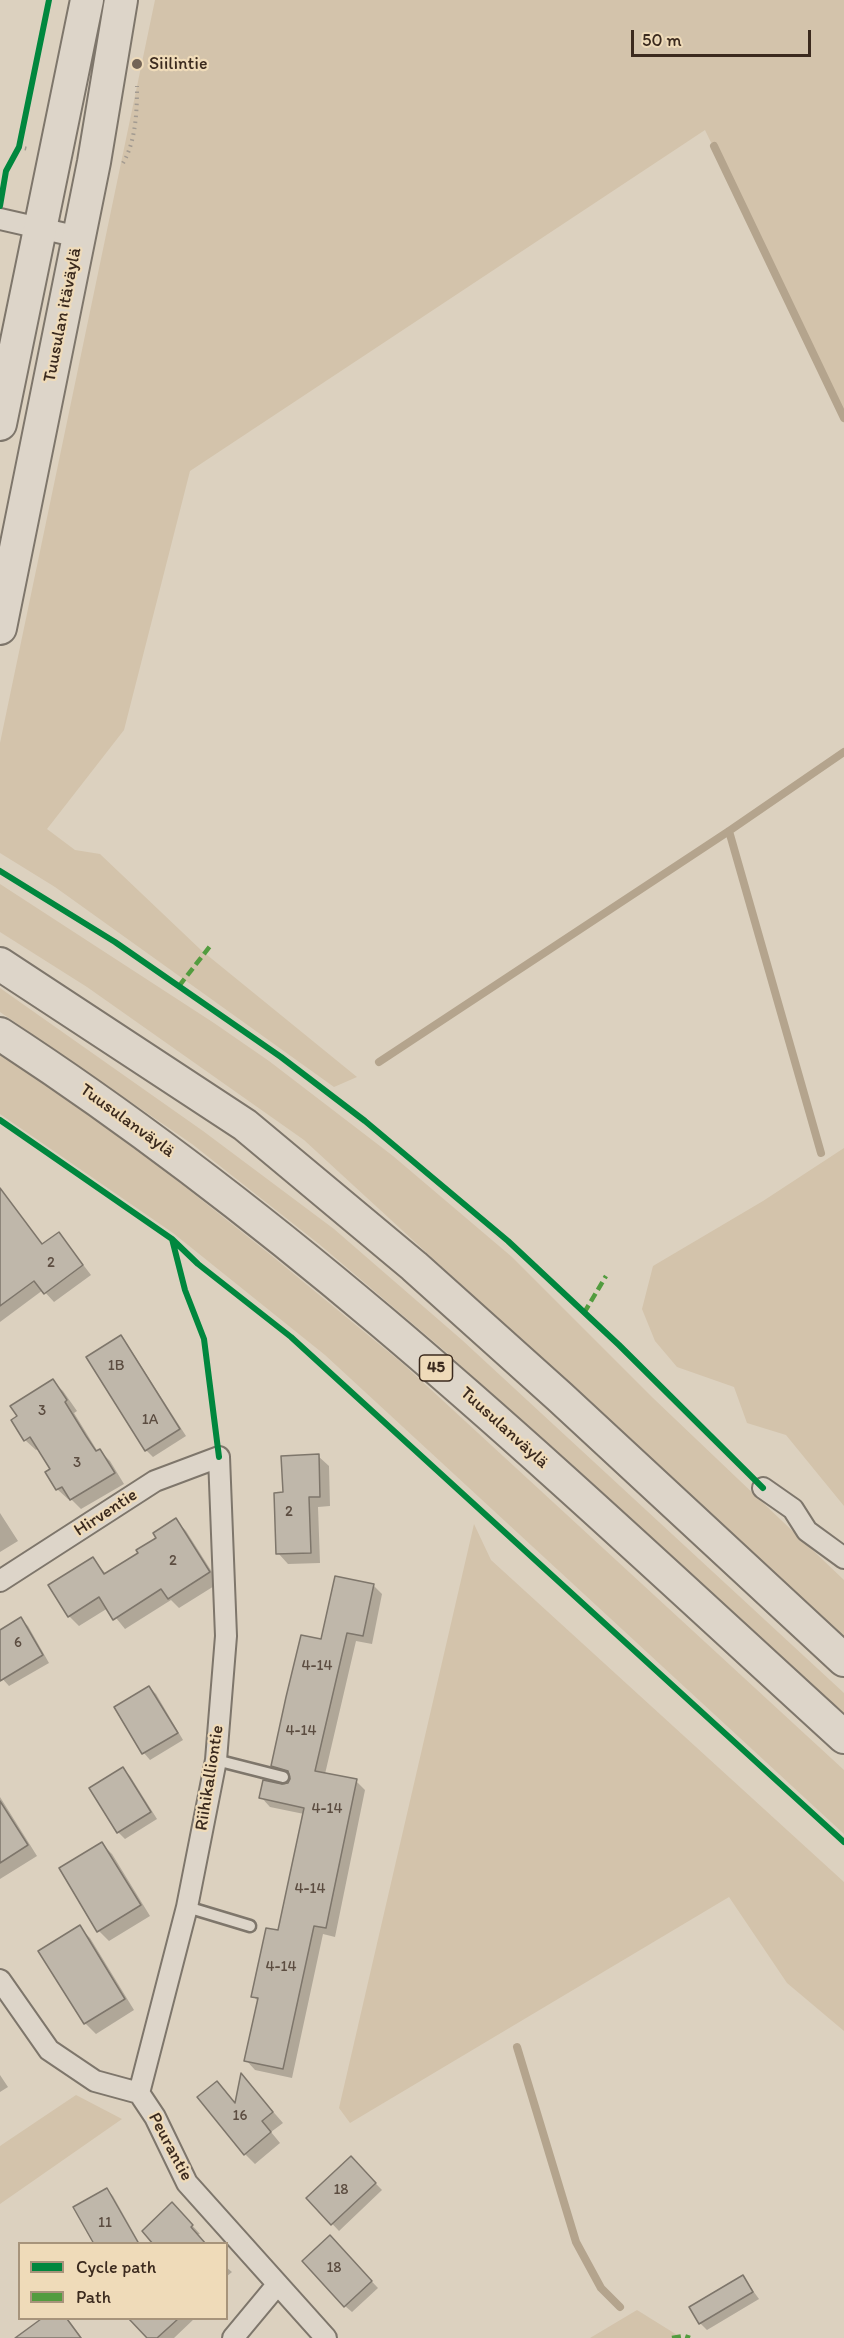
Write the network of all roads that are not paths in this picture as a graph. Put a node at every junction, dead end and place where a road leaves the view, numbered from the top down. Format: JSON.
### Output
{"nodes":[{"id":1,"x":87,"y":0,"type":"edge"},
{"id":2,"x":121,"y":0,"type":"edge"},
{"id":3,"x":0,"y":219,"type":"edge"},
{"id":4,"x":41,"y":228,"type":"junction"},
{"id":5,"x":79,"y":237,"type":"junction"},
{"id":6,"x":0,"y":424,"type":"edge"},
{"id":7,"x":0,"y":628,"type":"edge"},
{"id":8,"x":0,"y":964,"type":"edge"},
{"id":9,"x":0,"y":1034,"type":"edge"},
{"id":10,"x":219,"y":1457,"type":"joint"},
{"id":11,"x":763,"y":1488,"type":"dead end"},
{"id":12,"x":844,"y":1558,"type":"edge"},
{"id":13,"x":0,"y":1581,"type":"edge"},
{"id":14,"x":844,"y":1660,"type":"edge"},
{"id":15,"x":844,"y":1737,"type":"edge"},
{"id":16,"x":216,"y":1760,"type":"junction"},
{"id":17,"x":283,"y":1777,"type":"dead end"},
{"id":18,"x":187,"y":1906,"type":"junction"},
{"id":19,"x":250,"y":1926,"type":"dead end"},
{"id":20,"x":0,"y":1980,"type":"edge"},
{"id":21,"x":139,"y":2092,"type":"junction"},
{"id":22,"x":277,"y":2285,"type":"junction"},
{"id":23,"x":233,"y":2338,"type":"edge"},
{"id":24,"x":326,"y":2338,"type":"edge"}],
"edges":[{"from":1,"to":4,"type":"main road"},
{"from":2,"to":5,"type":"main road","name":"Tuusulan itäväylä"},
{"from":3,"to":4,"type":"street"},
{"from":4,"to":5,"type":"street"},
{"from":4,"to":6,"type":"main road"},
{"from":5,"to":7,"type":"main road","name":"Tuusulan itäväylä"},
{"from":8,"to":14,"type":"main road"},
{"from":9,"to":15,"type":"main road","name":"Tuusulanväylä","number":"45"},
{"from":10,"to":13,"type":"street","name":"Hirventie"},
{"from":10,"to":16,"type":"street","name":"Riihikalliontie"},
{"from":11,"to":12,"type":"street"},
{"from":16,"to":17,"type":"lane"},
{"from":16,"to":18,"type":"street","name":"Riihikalliontie"},
{"from":18,"to":19,"type":"lane"},
{"from":18,"to":21,"type":"street","name":"Riihikalliontie"},
{"from":20,"to":21,"type":"street","name":"Peurantie"},
{"from":21,"to":22,"type":"street","name":"Peurantie"},
{"from":22,"to":23,"type":"street"},
{"from":22,"to":24,"type":"street","name":"Peurantie"}]}
